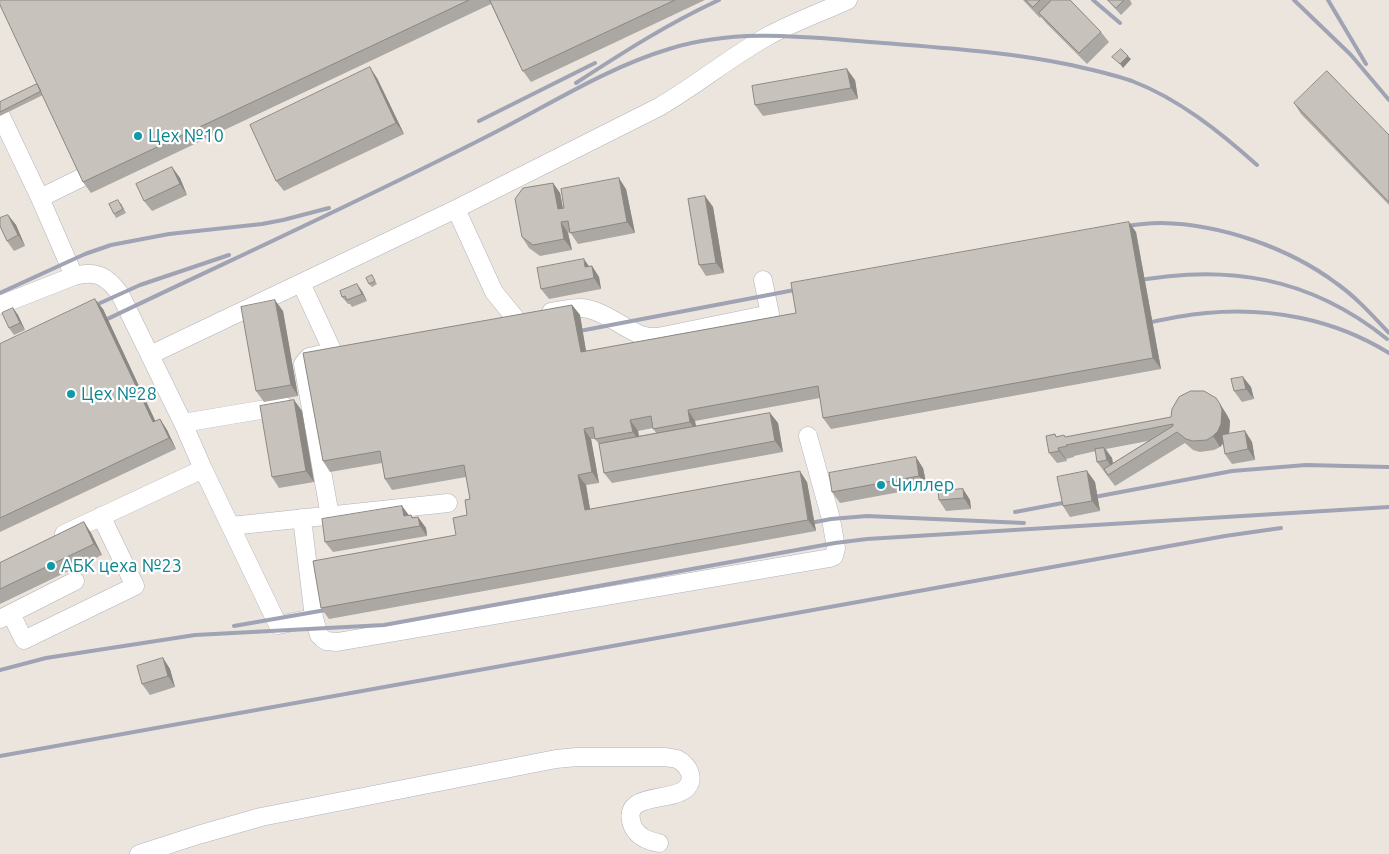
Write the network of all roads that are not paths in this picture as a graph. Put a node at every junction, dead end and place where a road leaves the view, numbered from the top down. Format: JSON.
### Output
{"nodes":[{"id":1,"x":848,"y":0,"type":"edge"},
{"id":2,"x":0,"y":114,"type":"edge"},
{"id":3,"x":84,"y":177,"type":"edge"},
{"id":4,"x":40,"y":198,"type":"junction"},
{"id":5,"x":456,"y":209,"type":"junction"},
{"id":6,"x":74,"y":276,"type":"junction"},
{"id":7,"x":763,"y":280,"type":"dead end"},
{"id":8,"x":301,"y":283,"type":"junction"},
{"id":9,"x":0,"y":305,"type":"edge"},
{"id":10,"x":516,"y":319,"type":"junction"},
{"id":11,"x":496,"y":322,"type":"edge"},
{"id":12,"x":352,"y":348,"type":"edge"},
{"id":13,"x":333,"y":352,"type":"junction"},
{"id":14,"x":150,"y":355,"type":"junction"},
{"id":15,"x":309,"y":401,"type":"junction"},
{"id":16,"x":183,"y":423,"type":"junction"},
{"id":17,"x":808,"y":436,"type":"dead end"},
{"id":18,"x":203,"y":469,"type":"junction"},
{"id":19,"x":448,"y":503,"type":"dead end"},
{"id":20,"x":101,"y":516,"type":"junction"},
{"id":21,"x":330,"y":516,"type":"junction"},
{"id":22,"x":302,"y":518,"type":"junction"},
{"id":23,"x":230,"y":526,"type":"junction"},
{"id":24,"x":51,"y":540,"type":"edge"},
{"id":25,"x":75,"y":581,"type":"dead end"},
{"id":26,"x":5,"y":616,"type":"edge"},
{"id":27,"x":314,"y":618,"type":"junction"},
{"id":28,"x":659,"y":842,"type":"dead end"},
{"id":29,"x":138,"y":854,"type":"edge"}],
"edges":[{"from":1,"to":5,"type":"street"},
{"from":2,"to":4,"type":"street"},
{"from":3,"to":4,"type":"street"},
{"from":4,"to":6,"type":"street"},
{"from":5,"to":8,"type":"street"},
{"from":5,"to":10,"type":"street"},
{"from":6,"to":9,"type":"street"},
{"from":6,"to":14,"type":"street"},
{"from":7,"to":10,"type":"street"},
{"from":8,"to":13,"type":"street"},
{"from":8,"to":14,"type":"street"},
{"from":10,"to":11,"type":"street"},
{"from":12,"to":13,"type":"street"},
{"from":13,"to":15,"type":"street"},
{"from":14,"to":16,"type":"street"},
{"from":15,"to":16,"type":"street"},
{"from":15,"to":21,"type":"street"},
{"from":16,"to":18,"type":"street"},
{"from":17,"to":27,"type":"street"},
{"from":18,"to":20,"type":"street"},
{"from":18,"to":23,"type":"street"},
{"from":19,"to":21,"type":"street"},
{"from":20,"to":24,"type":"street"},
{"from":20,"to":26,"type":"street"},
{"from":21,"to":22,"type":"street"},
{"from":22,"to":23,"type":"street"},
{"from":22,"to":27,"type":"street"},
{"from":23,"to":27,"type":"street"},
{"from":25,"to":26,"type":"street"},
{"from":28,"to":29,"type":"street"}]}
